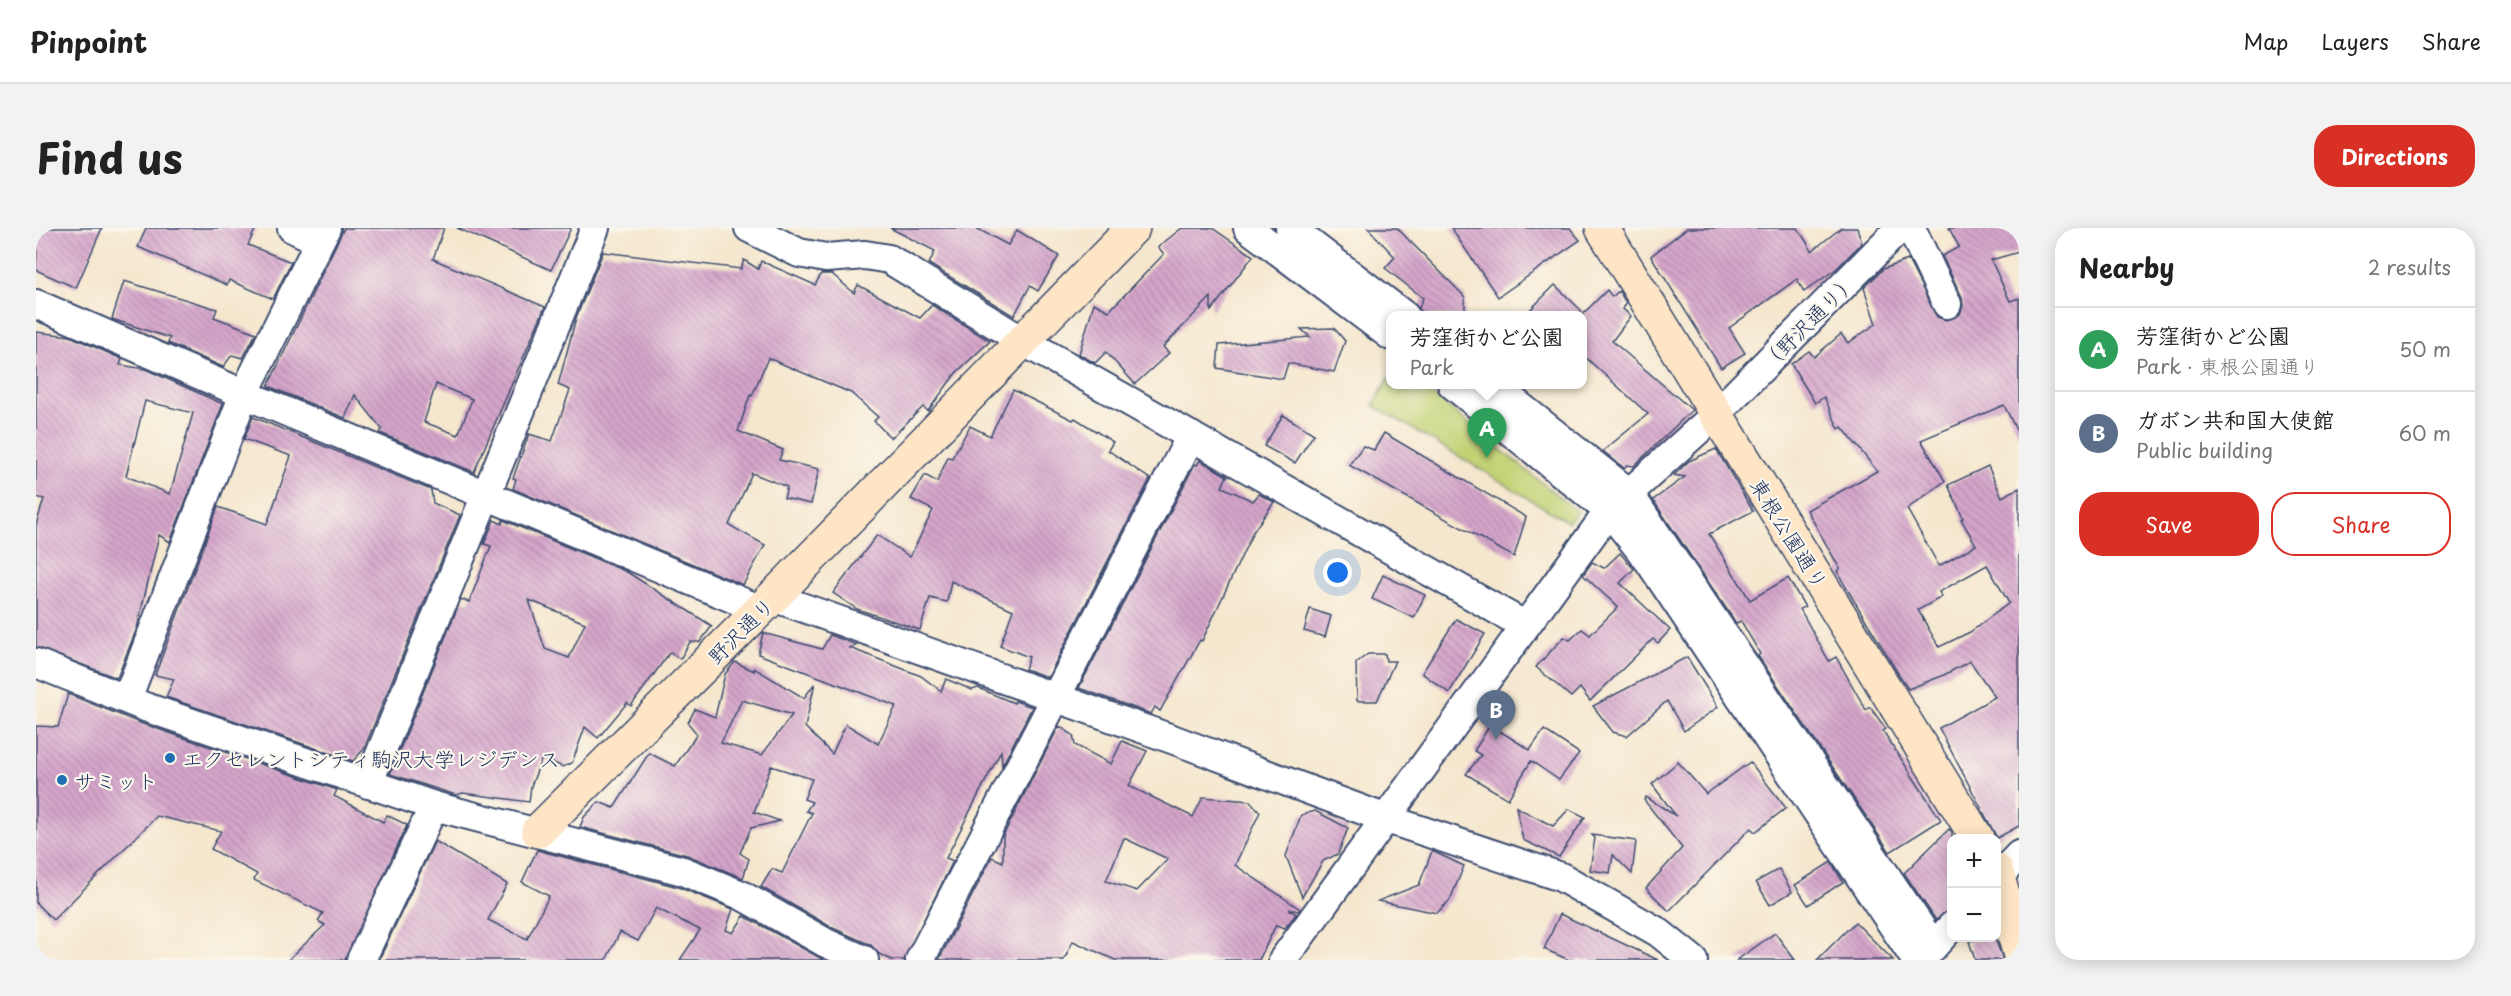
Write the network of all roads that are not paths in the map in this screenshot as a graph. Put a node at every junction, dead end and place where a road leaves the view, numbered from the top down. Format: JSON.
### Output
{"nodes":[{"id":1,"x":292,"y":228,"type":"edge"},
{"id":2,"x":596,"y":228,"type":"edge"},
{"id":3,"x":749,"y":228,"type":"edge"},
{"id":4,"x":1133,"y":228,"type":"edge"},
{"id":5,"x":1248,"y":228,"type":"edge"},
{"id":6,"x":1290,"y":228,"type":"edge"},
{"id":7,"x":1602,"y":228,"type":"edge"},
{"id":8,"x":1900,"y":228,"type":"edge"},
{"id":9,"x":1911,"y":228,"type":"edge"},
{"id":10,"x":322,"y":234,"type":"edge"},
{"id":11,"x":36,"y":304,"type":"edge"},
{"id":12,"x":1947,"y":304,"type":"dead end"},
{"id":13,"x":1400,"y":311,"type":"edge"},
{"id":14,"x":1386,"y":332,"type":"edge"},
{"id":15,"x":1021,"y":340,"type":"junction"},
{"id":16,"x":1459,"y":389,"type":"edge"},
{"id":17,"x":1497,"y":389,"type":"edge"},
{"id":18,"x":244,"y":394,"type":"junction"},
{"id":19,"x":1716,"y":414,"type":"junction"},
{"id":20,"x":1191,"y":436,"type":"junction"},
{"id":21,"x":487,"y":494,"type":"junction"},
{"id":22,"x":1618,"y":501,"type":"junction"},
{"id":23,"x":767,"y":603,"type":"junction"},
{"id":24,"x":1524,"y":625,"type":"junction"},
{"id":25,"x":36,"y":663,"type":"edge"},
{"id":26,"x":1054,"y":696,"type":"junction"},
{"id":27,"x":127,"y":699,"type":"junction"},
{"id":28,"x":368,"y":784,"type":"junction"},
{"id":29,"x":434,"y":806,"type":"junction"},
{"id":30,"x":1387,"y":819,"type":"junction"},
{"id":31,"x":538,"y":831,"type":"junction"},
{"id":32,"x":1975,"y":834,"type":"edge"},
{"id":33,"x":2003,"y":870,"type":"edge"},
{"id":34,"x":1947,"y":931,"type":"edge"},
{"id":35,"x":2019,"y":952,"type":"edge"},
{"id":36,"x":1922,"y":957,"type":"edge"},
{"id":37,"x":362,"y":960,"type":"edge"},
{"id":38,"x":864,"y":960,"type":"edge"},
{"id":39,"x":921,"y":960,"type":"edge"},
{"id":40,"x":1283,"y":960,"type":"edge"},
{"id":41,"x":1693,"y":960,"type":"edge"}],
"edges":[{"from":1,"to":10,"type":"street"},
{"from":2,"to":21,"type":"street"},
{"from":3,"to":15,"type":"street"},
{"from":4,"to":15,"type":"street","name":"野沢通り"},
{"from":5,"to":14,"type":"street"},
{"from":6,"to":13,"type":"street"},
{"from":7,"to":19,"type":"street","name":"東根公園通り"},
{"from":8,"to":19,"type":"street","name":"（野沢通り）"},
{"from":9,"to":12,"type":"street"},
{"from":10,"to":18,"type":"street"},
{"from":11,"to":18,"type":"street"},
{"from":15,"to":20,"type":"street"},
{"from":15,"to":23,"type":"street","name":"野沢通り"},
{"from":16,"to":22,"type":"street"},
{"from":17,"to":22,"type":"street"},
{"from":18,"to":21,"type":"street"},
{"from":18,"to":27,"type":"street"},
{"from":19,"to":22,"type":"street","name":"（野沢通り）"},
{"from":19,"to":32,"type":"street","name":"東根公園通り"},
{"from":20,"to":24,"type":"street"},
{"from":20,"to":26,"type":"street"},
{"from":21,"to":23,"type":"street"},
{"from":21,"to":28,"type":"street"},
{"from":22,"to":24,"type":"street","name":"（野沢通り）"},
{"from":22,"to":36,"type":"street"},
{"from":23,"to":26,"type":"street"},
{"from":23,"to":31,"type":"street","name":"野沢通り"},
{"from":24,"to":30,"type":"street","name":"（野沢通り）"},
{"from":25,"to":27,"type":"street"},
{"from":26,"to":30,"type":"street"},
{"from":26,"to":39,"type":"street"},
{"from":27,"to":28,"type":"street"},
{"from":28,"to":29,"type":"street"},
{"from":29,"to":31,"type":"street"},
{"from":29,"to":37,"type":"street"},
{"from":30,"to":40,"type":"street","name":"（野沢通り）"},
{"from":30,"to":41,"type":"street"},
{"from":31,"to":38,"type":"street"},
{"from":33,"to":35,"type":"street"},
{"from":34,"to":36,"type":"street"}]}
